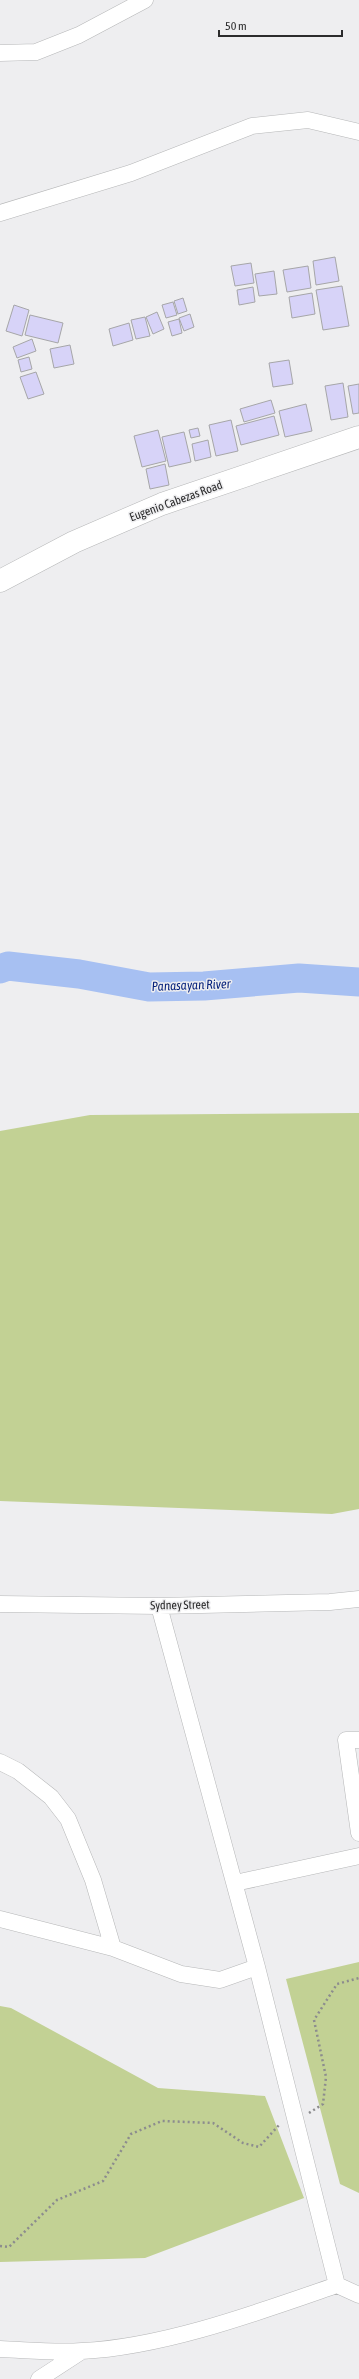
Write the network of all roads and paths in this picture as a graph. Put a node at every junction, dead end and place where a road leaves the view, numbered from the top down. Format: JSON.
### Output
{"nodes":[{"id":1,"x":146,"y":0,"type":"edge"},
{"id":2,"x":0,"y":53,"type":"edge"},
{"id":3,"x":359,"y":132,"type":"edge"},
{"id":4,"x":0,"y":213,"type":"edge"},
{"id":5,"x":359,"y":437,"type":"edge"},
{"id":6,"x":0,"y":581,"type":"edge"},
{"id":7,"x":359,"y":1599,"type":"edge"},
{"id":8,"x":0,"y":1604,"type":"edge"},
{"id":9,"x":159,"y":1606,"type":"junction"},
{"id":10,"x":359,"y":1740,"type":"edge"},
{"id":11,"x":0,"y":1762,"type":"edge"},
{"id":12,"x":359,"y":1833,"type":"edge"},
{"id":13,"x":359,"y":1856,"type":"edge"},
{"id":14,"x":234,"y":1883,"type":"junction"},
{"id":15,"x":0,"y":1919,"type":"edge"},
{"id":16,"x":113,"y":1948,"type":"junction"},
{"id":17,"x":257,"y":1967,"type":"junction"},
{"id":18,"x":359,"y":1978,"type":"edge"},
{"id":19,"x":295,"y":2120,"type":"junction"},
{"id":20,"x":0,"y":2246,"type":"edge"},
{"id":21,"x":337,"y":2285,"type":"junction"},
{"id":22,"x":359,"y":2295,"type":"edge"},
{"id":23,"x":0,"y":2349,"type":"edge"},
{"id":24,"x":82,"y":2351,"type":"junction"},
{"id":25,"x":39,"y":2379,"type":"edge"}],
"edges":[{"from":1,"to":2,"type":"street"},
{"from":3,"to":4,"type":"street"},
{"from":5,"to":6,"type":"street","name":"Eugenio Cabezas Road"},
{"from":7,"to":9,"type":"street","name":"Sydney Street"},
{"from":8,"to":9,"type":"street","name":"Sydney Street"},
{"from":9,"to":14,"type":"street"},
{"from":10,"to":12,"type":"street"},
{"from":11,"to":16,"type":"street"},
{"from":13,"to":14,"type":"street"},
{"from":14,"to":17,"type":"street"},
{"from":15,"to":16,"type":"street"},
{"from":16,"to":17,"type":"street"},
{"from":17,"to":19,"type":"street"},
{"from":18,"to":19,"type":"path"},
{"from":19,"to":20,"type":"path"},
{"from":19,"to":21,"type":"street"},
{"from":21,"to":22,"type":"street"},
{"from":21,"to":24,"type":"street"},
{"from":23,"to":24,"type":"street"},
{"from":24,"to":25,"type":"street"}]}
